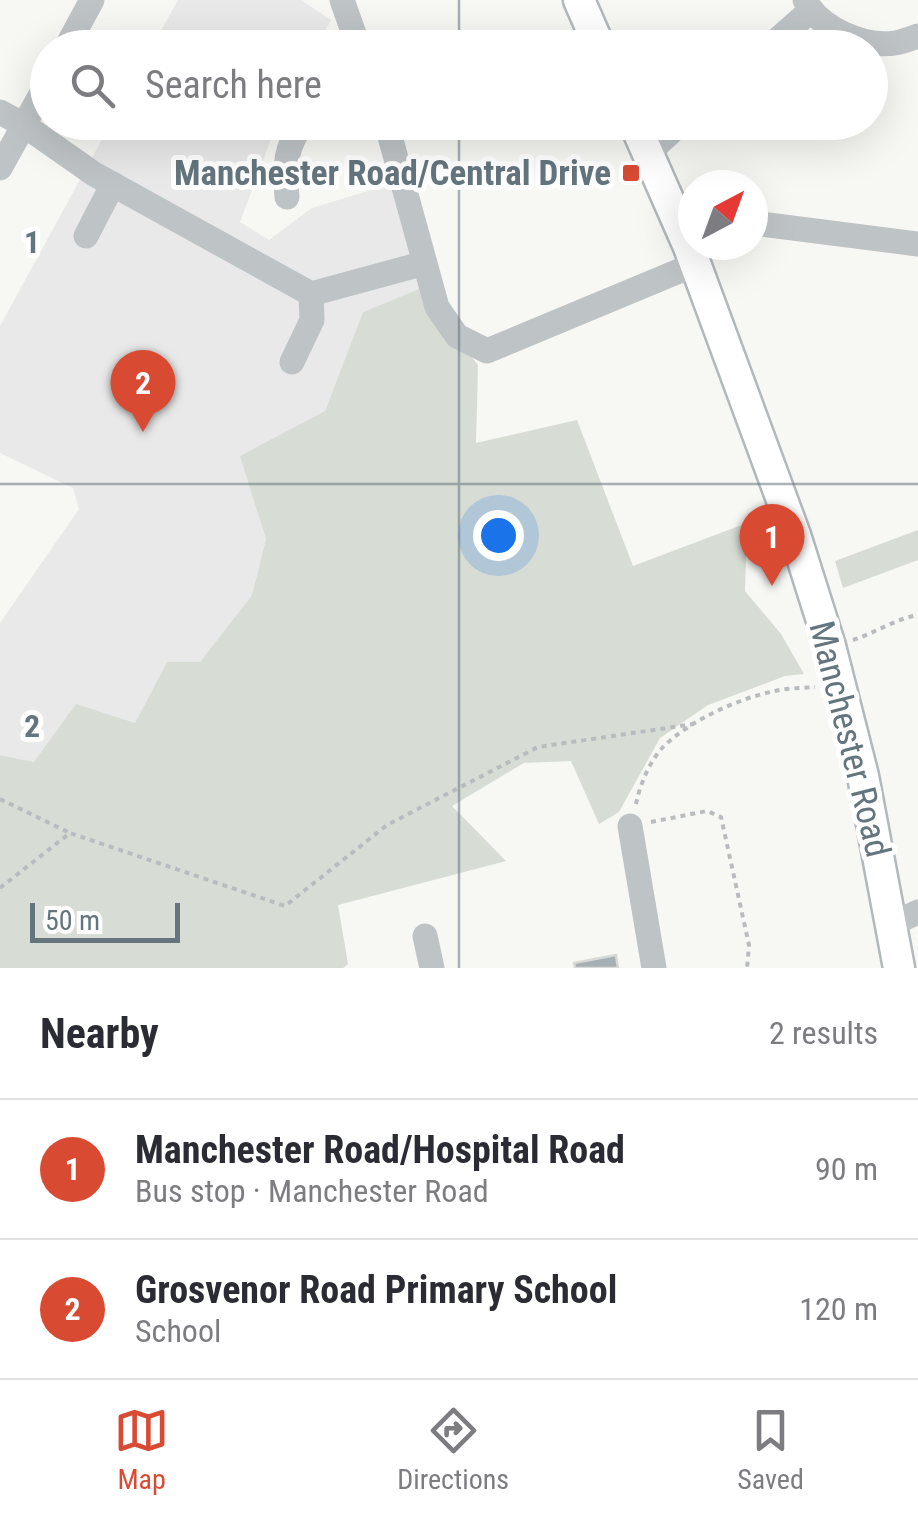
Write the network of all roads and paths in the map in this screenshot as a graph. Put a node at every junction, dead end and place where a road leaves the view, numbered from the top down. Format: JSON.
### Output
{"nodes":[{"id":1,"x":92,"y":0,"type":"edge"},
{"id":2,"x":342,"y":0,"type":"edge"},
{"id":3,"x":579,"y":0,"type":"edge"},
{"id":4,"x":808,"y":5,"type":"edge"},
{"id":5,"x":76,"y":30,"type":"edge"},
{"id":6,"x":353,"y":30,"type":"edge"},
{"id":7,"x":592,"y":30,"type":"edge"},
{"id":8,"x":785,"y":30,"type":"edge"},
{"id":9,"x":836,"y":30,"type":"edge"},
{"id":10,"x":918,"y":36,"type":"edge"},
{"id":11,"x":888,"y":44,"type":"edge"},
{"id":12,"x":0,"y":112,"type":"edge"},
{"id":13,"x":30,"y":114,"type":"edge"},
{"id":14,"x":24,"y":125,"type":"junction"},
{"id":15,"x":30,"y":129,"type":"edge"},
{"id":16,"x":46,"y":140,"type":"edge"},
{"id":17,"x":295,"y":140,"type":"edge"},
{"id":18,"x":391,"y":140,"type":"edge"},
{"id":19,"x":642,"y":140,"type":"edge"},
{"id":20,"x":662,"y":140,"type":"edge"},
{"id":21,"x":648,"y":152,"type":"junction"},
{"id":22,"x":0,"y":168,"type":"edge"},
{"id":23,"x":104,"y":179,"type":"junction"},
{"id":24,"x":287,"y":197,"type":"dead end"},
{"id":25,"x":678,"y":209,"type":"edge"},
{"id":26,"x":768,"y":224,"type":"edge"},
{"id":27,"x":86,"y":236,"type":"dead end"},
{"id":28,"x":918,"y":244,"type":"edge"},
{"id":29,"x":695,"y":260,"type":"edge"},
{"id":30,"x":425,"y":263,"type":"junction"},
{"id":31,"x":696,"y":264,"type":"junction"},
{"id":32,"x":310,"y":294,"type":"junction"},
{"id":33,"x":292,"y":362,"type":"dead end"},
{"id":34,"x":918,"y":615,"type":"edge"},
{"id":35,"x":830,"y":646,"type":"junction"},
{"id":36,"x":839,"y":684,"type":"junction"},
{"id":37,"x":694,"y":724,"type":"junction"},
{"id":38,"x":0,"y":799,"type":"edge"},
{"id":39,"x":630,"y":826,"type":"junction"},
{"id":40,"x":70,"y":832,"type":"junction"},
{"id":41,"x":0,"y":888,"type":"edge"},
{"id":42,"x":905,"y":918,"type":"edge"},
{"id":43,"x":425,"y":936,"type":"dead end"},
{"id":44,"x":432,"y":968,"type":"edge"},
{"id":45,"x":654,"y":968,"type":"edge"},
{"id":46,"x":747,"y":968,"type":"edge"},
{"id":47,"x":899,"y":968,"type":"edge"}],
"edges":[{"from":1,"to":5,"type":"street"},
{"from":2,"to":6,"type":"street"},
{"from":3,"to":7,"type":"main road"},
{"from":4,"to":8,"type":"street"},
{"from":4,"to":9,"type":"street"},
{"from":10,"to":11,"type":"street"},
{"from":12,"to":14,"type":"street"},
{"from":13,"to":14,"type":"street"},
{"from":14,"to":15,"type":"street"},
{"from":14,"to":22,"type":"street"},
{"from":16,"to":23,"type":"street"},
{"from":17,"to":24,"type":"street"},
{"from":18,"to":30,"type":"street"},
{"from":19,"to":21,"type":"main road","name":"Manchester Road"},
{"from":20,"to":21,"type":"street"},
{"from":21,"to":25,"type":"main road","name":"Manchester Road"},
{"from":23,"to":27,"type":"street"},
{"from":23,"to":32,"type":"street"},
{"from":26,"to":28,"type":"street"},
{"from":29,"to":31,"type":"main road","name":"Manchester Road"},
{"from":30,"to":31,"type":"street"},
{"from":30,"to":32,"type":"street"},
{"from":31,"to":35,"type":"main road","name":"Manchester Road"},
{"from":32,"to":33,"type":"street"},
{"from":34,"to":35,"type":"path"},
{"from":35,"to":36,"type":"main road","name":"Manchester Road"},
{"from":36,"to":37,"type":"path"},
{"from":36,"to":42,"type":"main road","name":"Manchester Road"},
{"from":37,"to":39,"type":"path"},
{"from":37,"to":40,"type":"path"},
{"from":38,"to":40,"type":"path"},
{"from":39,"to":45,"type":"street"},
{"from":39,"to":46,"type":"path"},
{"from":40,"to":41,"type":"path"},
{"from":42,"to":47,"type":"main road","name":"Manchester Road"},
{"from":43,"to":44,"type":"street"}]}
